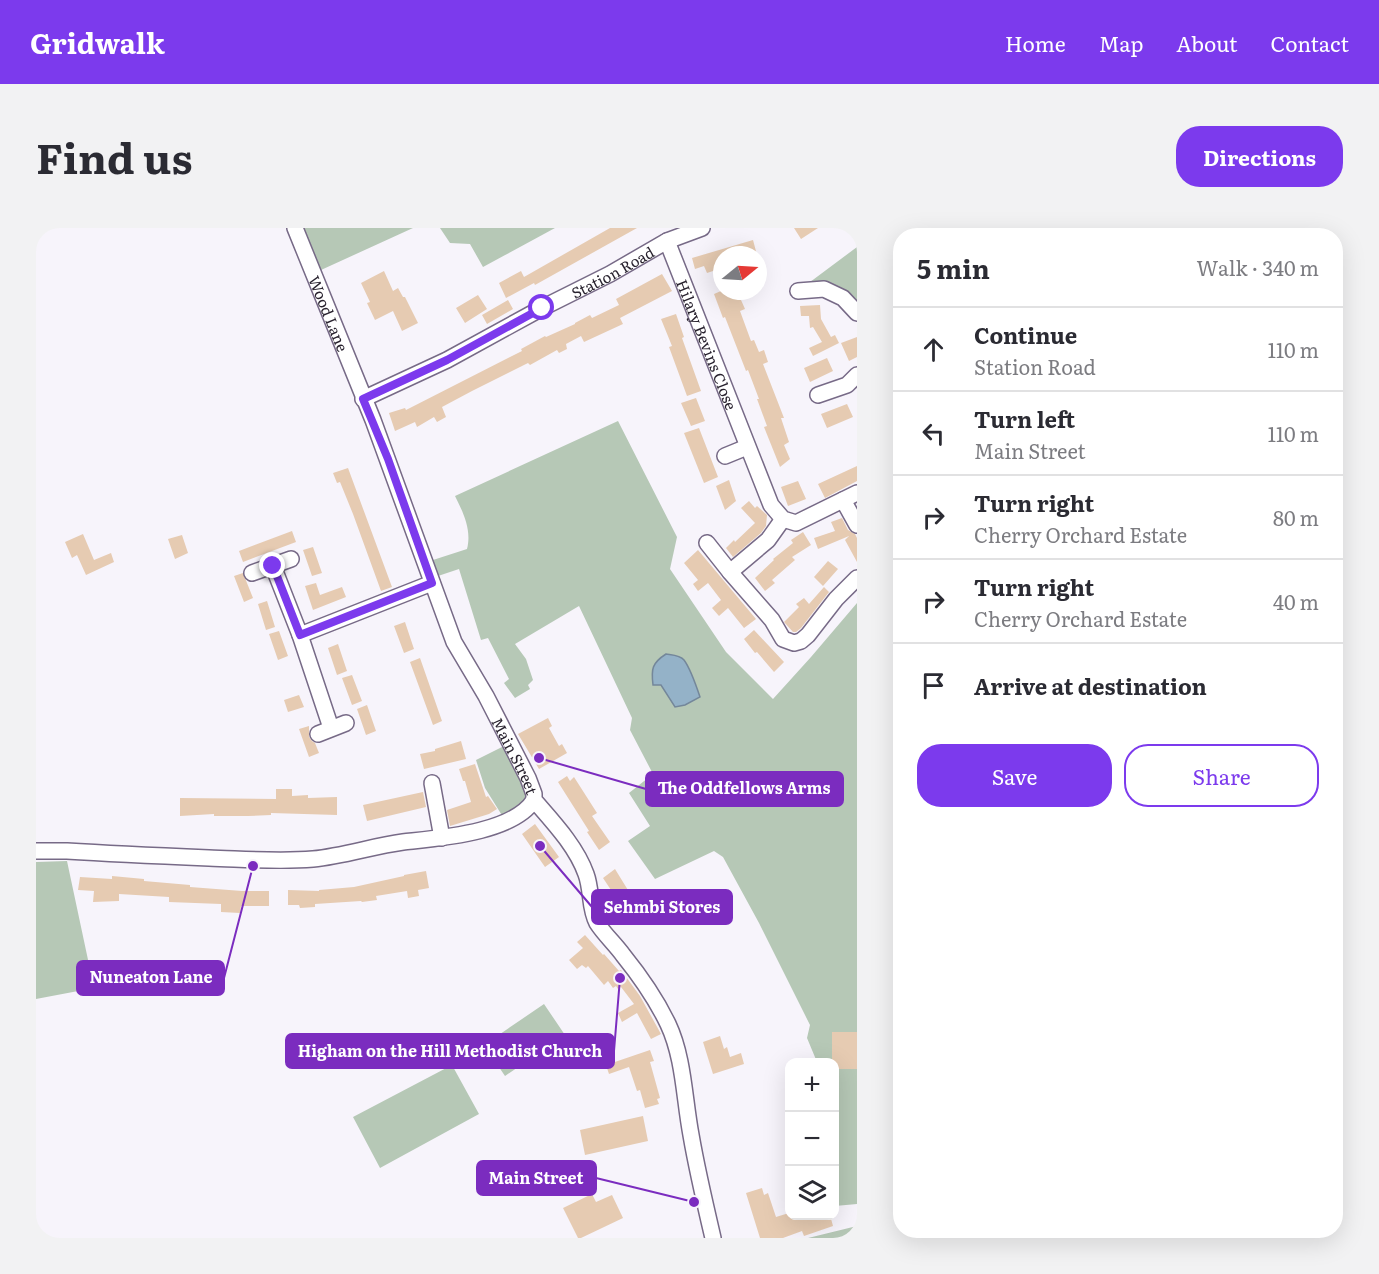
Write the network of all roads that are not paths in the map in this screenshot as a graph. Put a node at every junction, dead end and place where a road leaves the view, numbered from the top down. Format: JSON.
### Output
{"nodes":[{"id":1,"x":295,"y":228,"type":"edge"},
{"id":2,"x":702,"y":228,"type":"edge"},
{"id":3,"x":667,"y":242,"type":"junction"},
{"id":4,"x":798,"y":291,"type":"dead end"},
{"id":5,"x":857,"y":312,"type":"edge"},
{"id":6,"x":857,"y":375,"type":"edge"},
{"id":7,"x":818,"y":395,"type":"dead end"},
{"id":8,"x":363,"y":399,"type":"junction"},
{"id":9,"x":747,"y":447,"type":"junction"},
{"id":10,"x":725,"y":456,"type":"dead end"},
{"id":11,"x":850,"y":496,"type":"edge"},
{"id":12,"x":783,"y":519,"type":"junction"},
{"id":13,"x":857,"y":525,"type":"edge"},
{"id":14,"x":707,"y":543,"type":"dead end"},
{"id":15,"x":291,"y":559,"type":"dead end"},
{"id":16,"x":273,"y":566,"type":"junction"},
{"id":17,"x":730,"y":572,"type":"junction"},
{"id":18,"x":252,"y":573,"type":"dead end"},
{"id":19,"x":857,"y":578,"type":"edge"},
{"id":20,"x":432,"y":583,"type":"junction"},
{"id":21,"x":300,"y":635,"type":"junction"},
{"id":22,"x":332,"y":728,"type":"dead end"},
{"id":23,"x":432,"y":783,"type":"dead end"},
{"id":24,"x":534,"y":800,"type":"junction"},
{"id":25,"x":442,"y":838,"type":"junction"},
{"id":26,"x":36,"y":852,"type":"edge"},
{"id":27,"x":713,"y":1238,"type":"edge"}],
"edges":[{"from":1,"to":8,"type":"street","name":"Wood Lane"},
{"from":2,"to":3,"type":"street","name":"Station Road"},
{"from":3,"to":8,"type":"street","name":"Station Road"},
{"from":3,"to":9,"type":"street","name":"Hilary Bevins Close"},
{"from":4,"to":5,"type":"street"},
{"from":6,"to":7,"type":"street"},
{"from":8,"to":20,"type":"street","name":"Main Street"},
{"from":9,"to":10,"type":"street"},
{"from":9,"to":12,"type":"street","name":"Hilary Bevins Close"},
{"from":11,"to":12,"type":"street"},
{"from":11,"to":13,"type":"street"},
{"from":12,"to":17,"type":"street"},
{"from":14,"to":17,"type":"street"},
{"from":15,"to":16,"type":"street"},
{"from":16,"to":18,"type":"street"},
{"from":16,"to":21,"type":"street"},
{"from":17,"to":19,"type":"street"},
{"from":20,"to":21,"type":"street"},
{"from":20,"to":24,"type":"street","name":"Main Street"},
{"from":21,"to":22,"type":"street"},
{"from":23,"to":25,"type":"street"},
{"from":24,"to":25,"type":"street"},
{"from":24,"to":27,"type":"street","name":"Main Street"},
{"from":25,"to":26,"type":"street"}]}
